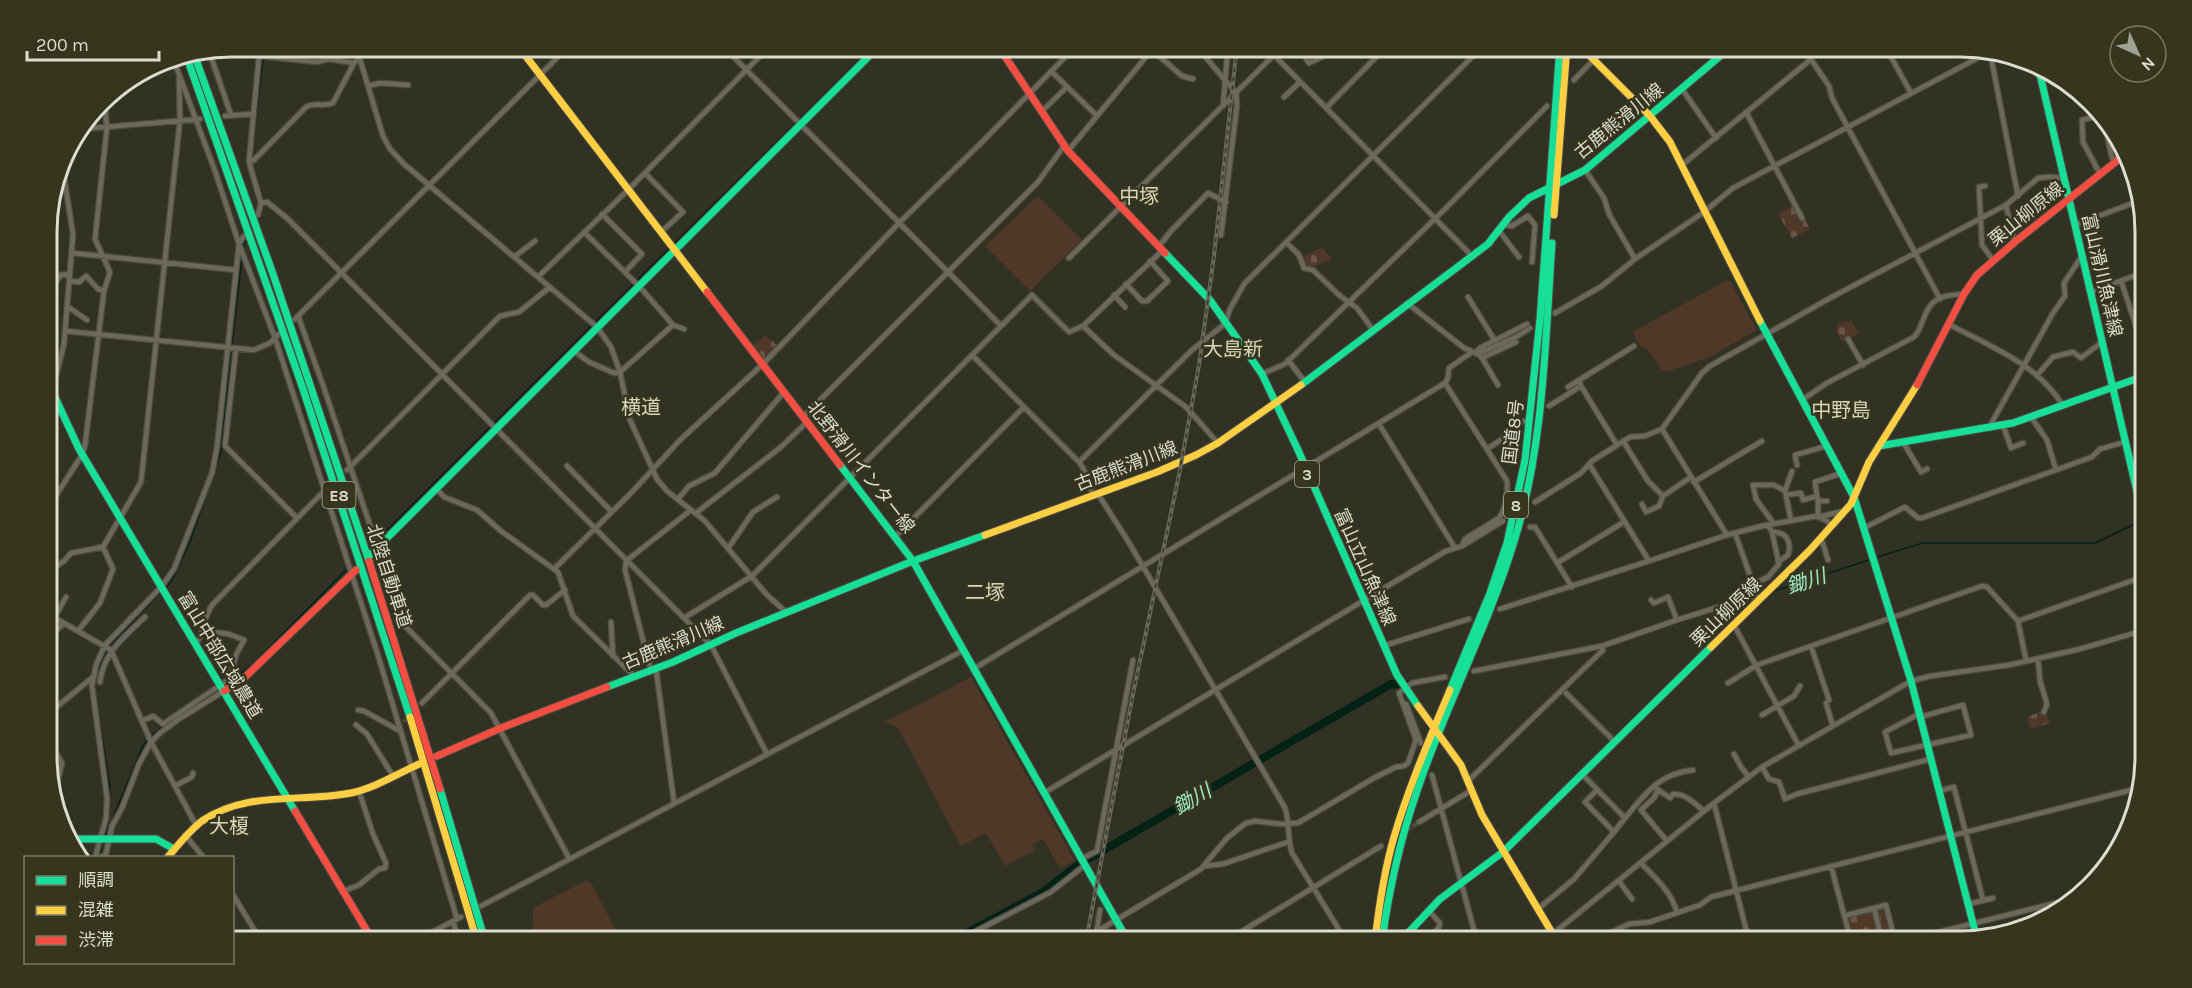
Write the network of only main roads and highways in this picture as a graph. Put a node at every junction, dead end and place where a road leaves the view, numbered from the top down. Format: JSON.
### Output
{"nodes":[{"id":1,"x":526,"y":57,"type":"edge"},
{"id":2,"x":868,"y":57,"type":"edge"},
{"id":3,"x":1005,"y":57,"type":"edge"},
{"id":4,"x":1559,"y":57,"type":"edge"},
{"id":5,"x":1566,"y":57,"type":"edge"},
{"id":6,"x":1592,"y":57,"type":"edge"},
{"id":7,"x":1719,"y":57,"type":"edge"},
{"id":8,"x":196,"y":60,"type":"edge"},
{"id":9,"x":188,"y":63,"type":"edge"},
{"id":10,"x":2040,"y":76,"type":"edge"},
{"id":11,"x":1650,"y":116,"type":"junction"},
{"id":12,"x":2120,"y":159,"type":"edge"},
{"id":13,"x":1553,"y":185,"type":"junction"},
{"id":14,"x":2069,"y":198,"type":"junction"},
{"id":15,"x":675,"y":250,"type":"junction"},
{"id":16,"x":2135,"y":379,"type":"edge"},
{"id":17,"x":2112,"y":388,"type":"junction"},
{"id":18,"x":57,"y":403,"type":"edge"},
{"id":19,"x":1276,"y":404,"type":"junction"},
{"id":20,"x":1879,"y":446,"type":"junction"},
{"id":21,"x":2135,"y":485,"type":"edge"},
{"id":22,"x":1854,"y":496,"type":"junction"},
{"id":23,"x":370,"y":555,"type":"dead end"},
{"id":24,"x":913,"y":561,"type":"junction"},
{"id":25,"x":354,"y":572,"type":"road end"},
{"id":26,"x":222,"y":688,"type":"junction"},
{"id":27,"x":1436,"y":733,"type":"junction"},
{"id":28,"x":437,"y":756,"type":"dead end"},
{"id":29,"x":415,"y":766,"type":"road end"},
{"id":30,"x":288,"y":798,"type":"junction"},
{"id":31,"x":78,"y":840,"type":"edge"},
{"id":32,"x":174,"y":849,"type":"junction"},
{"id":33,"x":1503,"y":852,"type":"junction"},
{"id":34,"x":169,"y":856,"type":"edge"},
{"id":35,"x":367,"y":931,"type":"edge"},
{"id":36,"x":478,"y":931,"type":"edge"},
{"id":37,"x":478,"y":931,"type":"edge"},
{"id":38,"x":1122,"y":931,"type":"edge"},
{"id":39,"x":1376,"y":931,"type":"edge"},
{"id":40,"x":1383,"y":931,"type":"edge"},
{"id":41,"x":1410,"y":931,"type":"edge"},
{"id":42,"x":1552,"y":931,"type":"edge"},
{"id":43,"x":1975,"y":931,"type":"edge"}],
"edges":[{"from":1,"to":15,"type":"main road","name":"北野滑川インター線"},
{"from":2,"to":15,"type":"main road"},
{"from":3,"to":19,"type":"main road","name":"富山立山魚津線","number":"3"},
{"from":4,"to":13,"type":"main road","name":"国道8号","number":"8"},
{"from":5,"to":13,"type":"main road","name":"国道8号","number":"8"},
{"from":6,"to":11,"type":"main road"},
{"from":7,"to":11,"type":"main road","name":"古鹿熊滑川線"},
{"from":8,"to":36,"type":"main road","name":"北陸自動車道","number":"E8"},
{"from":9,"to":37,"type":"main road","name":"北陸自動車道","number":"E8"},
{"from":10,"to":14,"type":"main road","name":"富山滑川魚津線"},
{"from":11,"to":13,"type":"main road","name":"古鹿熊滑川線"},
{"from":11,"to":22,"type":"main road"},
{"from":12,"to":14,"type":"main road","name":"栗山柳原線"},
{"from":13,"to":19,"type":"main road","name":"古鹿熊滑川線"},
{"from":13,"to":27,"type":"main road","name":"国道8号","number":"8"},
{"from":14,"to":17,"type":"main road","name":"富山滑川魚津線"},
{"from":14,"to":20,"type":"main road","name":"栗山柳原線"},
{"from":15,"to":23,"type":"main road"},
{"from":15,"to":24,"type":"main road","name":"北野滑川インター線"},
{"from":16,"to":17,"type":"main road"},
{"from":17,"to":20,"type":"main road"},
{"from":17,"to":21,"type":"main road","name":"富山滑川魚津線"},
{"from":18,"to":26,"type":"main road","name":"富山中部広域農道"},
{"from":19,"to":24,"type":"main road","name":"古鹿熊滑川線"},
{"from":19,"to":27,"type":"main road","name":"富山立山魚津線","number":"3"},
{"from":20,"to":22,"type":"main road","name":"栗山柳原線"},
{"from":22,"to":33,"type":"main road","name":"栗山柳原線"},
{"from":22,"to":43,"type":"main road"},
{"from":24,"to":28,"type":"main road","name":"古鹿熊滑川線"},
{"from":24,"to":38,"type":"main road","name":"北野滑川インター線"},
{"from":25,"to":26,"type":"main road"},
{"from":26,"to":30,"type":"main road","name":"富山中部広域農道"},
{"from":27,"to":33,"type":"main road","name":"富山立山魚津線","number":"3"},
{"from":27,"to":39,"type":"main road","name":"国道8号","number":"8"},
{"from":27,"to":40,"type":"main road","name":"国道8号","number":"8"},
{"from":29,"to":30,"type":"main road"},
{"from":30,"to":32,"type":"main road"},
{"from":30,"to":35,"type":"main road","name":"富山中部広域農道"},
{"from":31,"to":32,"type":"main road"},
{"from":32,"to":34,"type":"main road"},
{"from":33,"to":41,"type":"main road","name":"栗山柳原線"},
{"from":33,"to":42,"type":"main road","name":"富山立山魚津線","number":"3"}]}
